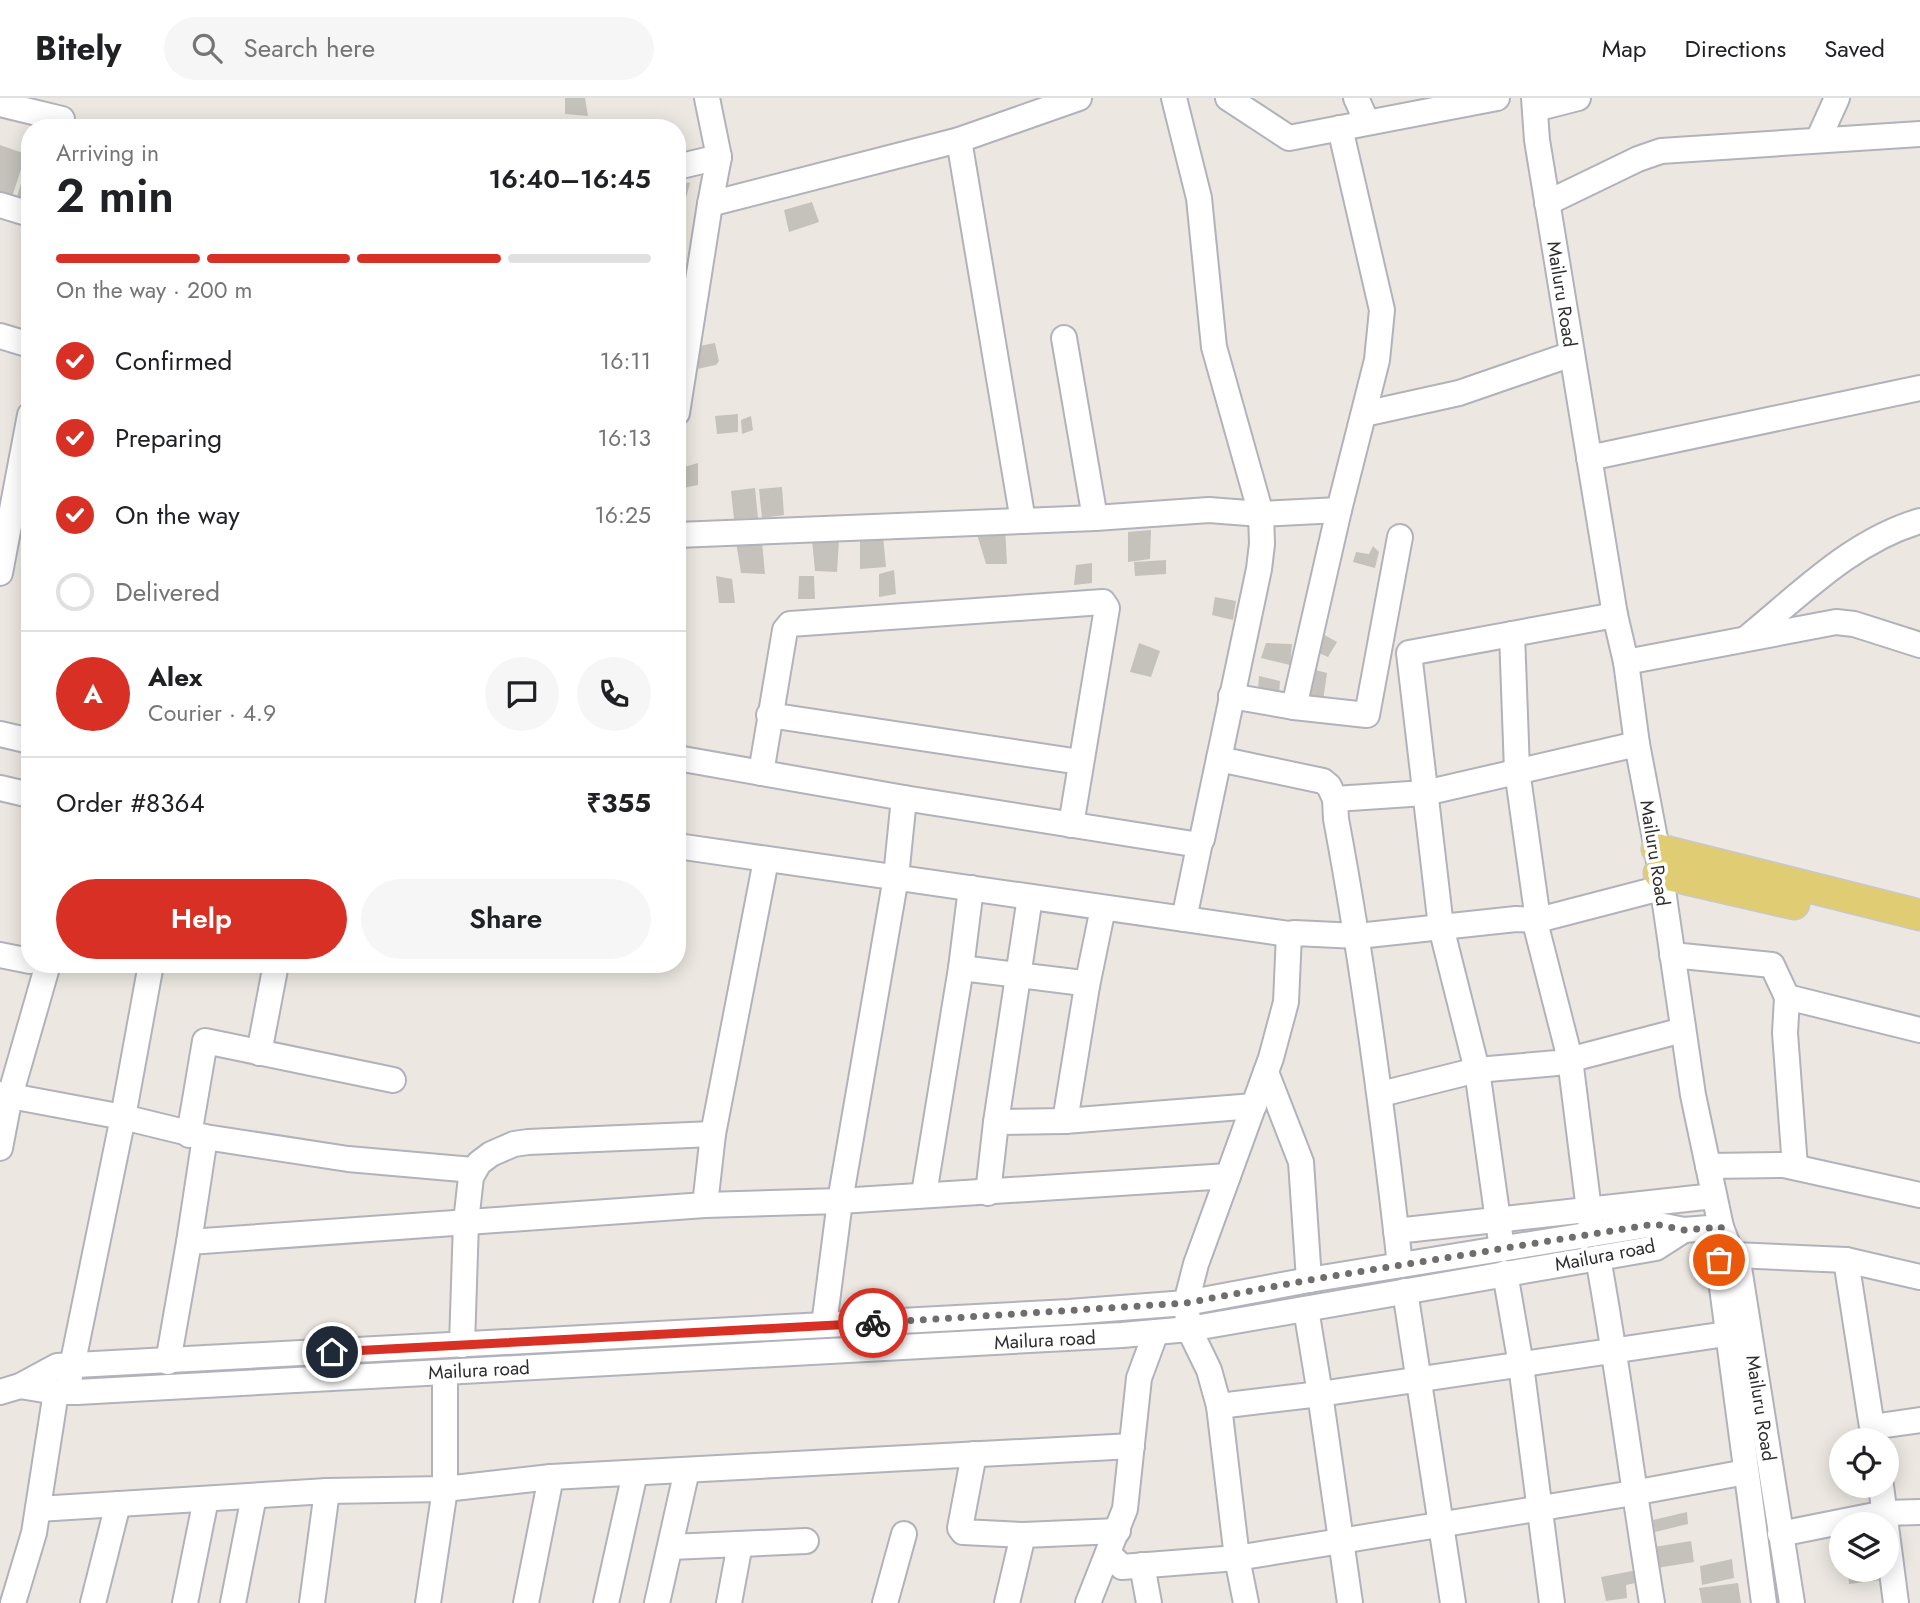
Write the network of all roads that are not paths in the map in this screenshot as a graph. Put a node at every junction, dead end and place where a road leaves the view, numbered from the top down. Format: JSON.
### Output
{"nodes":[{"id":1,"x":707,"y":98,"type":"edge"},
{"id":2,"x":1079,"y":98,"type":"edge"},
{"id":3,"x":1174,"y":98,"type":"edge"},
{"id":4,"x":1228,"y":98,"type":"edge"},
{"id":5,"x":1356,"y":98,"type":"edge"},
{"id":6,"x":1405,"y":98,"type":"edge"},
{"id":7,"x":1497,"y":98,"type":"edge"},
{"id":8,"x":1578,"y":98,"type":"edge"},
{"id":9,"x":1837,"y":98,"type":"edge"},
{"id":10,"x":1534,"y":103,"type":"edge"},
{"id":11,"x":0,"y":104,"type":"edge"},
{"id":12,"x":62,"y":119,"type":"dead end"},
{"id":13,"x":1378,"y":120,"type":"junction"},
{"id":14,"x":1340,"y":128,"type":"junction"},
{"id":15,"x":1920,"y":134,"type":"edge"},
{"id":16,"x":959,"y":140,"type":"junction"},
{"id":17,"x":1818,"y":140,"type":"junction"},
{"id":18,"x":719,"y":158,"type":"junction"},
{"id":19,"x":686,"y":165,"type":"edge"},
{"id":20,"x":1547,"y":203,"type":"junction"},
{"id":21,"x":710,"y":204,"type":"junction"},
{"id":22,"x":0,"y":205,"type":"edge"},
{"id":23,"x":21,"y":211,"type":"edge"},
{"id":24,"x":0,"y":336,"type":"edge"},
{"id":25,"x":1064,"y":338,"type":"dead end"},
{"id":26,"x":21,"y":342,"type":"edge"},
{"id":27,"x":1572,"y":354,"type":"junction"},
{"id":28,"x":686,"y":356,"type":"edge"},
{"id":29,"x":1920,"y":388,"type":"edge"},
{"id":30,"x":1364,"y":414,"type":"junction"},
{"id":31,"x":1589,"y":458,"type":"junction"},
{"id":32,"x":21,"y":462,"type":"edge"},
{"id":33,"x":1339,"y":510,"type":"junction"},
{"id":34,"x":1261,"y":514,"type":"junction"},
{"id":35,"x":1095,"y":518,"type":"junction"},
{"id":36,"x":1023,"y":521,"type":"junction"},
{"id":37,"x":1920,"y":521,"type":"edge"},
{"id":38,"x":686,"y":535,"type":"edge"},
{"id":39,"x":1399,"y":537,"type":"dead end"},
{"id":40,"x":0,"y":573,"type":"edge"},
{"id":41,"x":1615,"y":615,"type":"junction"},
{"id":42,"x":1512,"y":634,"type":"junction"},
{"id":43,"x":1744,"y":639,"type":"junction"},
{"id":44,"x":1920,"y":645,"type":"edge"},
{"id":45,"x":1626,"y":662,"type":"junction"},
{"id":46,"x":1231,"y":696,"type":"junction"},
{"id":47,"x":1294,"y":707,"type":"junction"},
{"id":48,"x":769,"y":715,"type":"junction"},
{"id":49,"x":0,"y":734,"type":"edge"},
{"id":50,"x":21,"y":739,"type":"edge"},
{"id":51,"x":1637,"y":744,"type":"junction"},
{"id":52,"x":1219,"y":759,"type":"junction"},
{"id":53,"x":686,"y":760,"type":"edge"},
{"id":54,"x":1080,"y":762,"type":"junction"},
{"id":55,"x":1517,"y":770,"type":"junction"},
{"id":56,"x":761,"y":773,"type":"junction"},
{"id":57,"x":0,"y":788,"type":"edge"},
{"id":58,"x":21,"y":792,"type":"edge"},
{"id":59,"x":1425,"y":793,"type":"junction"},
{"id":60,"x":904,"y":798,"type":"junction"},
{"id":61,"x":1335,"y":799,"type":"junction"},
{"id":62,"x":1071,"y":825,"type":"junction"},
{"id":63,"x":1200,"y":842,"type":"junction"},
{"id":64,"x":686,"y":847,"type":"edge"},
{"id":65,"x":766,"y":860,"type":"junction"},
{"id":66,"x":1659,"y":870,"type":"junction"},
{"id":67,"x":896,"y":877,"type":"junction"},
{"id":68,"x":971,"y":888,"type":"junction"},
{"id":69,"x":1030,"y":897,"type":"junction"},
{"id":70,"x":1103,"y":908,"type":"junction"},
{"id":71,"x":1920,"y":915,"type":"edge"},
{"id":72,"x":1184,"y":919,"type":"junction"},
{"id":73,"x":1538,"y":920,"type":"junction"},
{"id":74,"x":1441,"y":927,"type":"junction"},
{"id":75,"x":1289,"y":934,"type":"junction"},
{"id":76,"x":1920,"y":934,"type":"edge"},
{"id":77,"x":1358,"y":936,"type":"junction"},
{"id":78,"x":0,"y":954,"type":"edge"},
{"id":79,"x":1672,"y":955,"type":"junction"},
{"id":80,"x":21,"y":959,"type":"edge"},
{"id":81,"x":961,"y":968,"type":"junction"},
{"id":82,"x":44,"y":973,"type":"edge"},
{"id":83,"x":148,"y":973,"type":"edge"},
{"id":84,"x":274,"y":973,"type":"edge"},
{"id":85,"x":1019,"y":975,"type":"junction"},
{"id":86,"x":1087,"y":986,"type":"junction"},
{"id":87,"x":1787,"y":997,"type":"junction"},
{"id":88,"x":1683,"y":1030,"type":"junction"},
{"id":89,"x":1920,"y":1030,"type":"edge"},
{"id":90,"x":259,"y":1053,"type":"junction"},
{"id":91,"x":1570,"y":1059,"type":"junction"},
{"id":92,"x":1477,"y":1070,"type":"junction"},
{"id":93,"x":1266,"y":1072,"type":"junction"},
{"id":94,"x":393,"y":1080,"type":"dead end"},
{"id":95,"x":1381,"y":1094,"type":"junction"},
{"id":96,"x":5,"y":1095,"type":"edge"},
{"id":97,"x":1254,"y":1106,"type":"junction"},
{"id":98,"x":123,"y":1117,"type":"junction"},
{"id":99,"x":1065,"y":1121,"type":"junction"},
{"id":100,"x":996,"y":1122,"type":"junction"},
{"id":101,"x":713,"y":1134,"type":"junction"},
{"id":102,"x":197,"y":1136,"type":"junction"},
{"id":103,"x":0,"y":1148,"type":"edge"},
{"id":104,"x":1708,"y":1166,"type":"junction"},
{"id":105,"x":1795,"y":1167,"type":"junction"},
{"id":106,"x":473,"y":1170,"type":"junction"},
{"id":107,"x":1228,"y":1176,"type":"junction"},
{"id":108,"x":988,"y":1193,"type":"junction"},
{"id":109,"x":924,"y":1194,"type":"junction"},
{"id":110,"x":1920,"y":1195,"type":"edge"},
{"id":111,"x":1714,"y":1196,"type":"junction"},
{"id":112,"x":840,"y":1201,"type":"junction"},
{"id":113,"x":705,"y":1205,"type":"junction"},
{"id":114,"x":1497,"y":1220,"type":"junction"},
{"id":115,"x":466,"y":1222,"type":"junction"},
{"id":116,"x":1590,"y":1222,"type":"junction"},
{"id":117,"x":1684,"y":1230,"type":"junction"},
{"id":118,"x":1396,"y":1231,"type":"junction"},
{"id":119,"x":189,"y":1242,"type":"junction"},
{"id":120,"x":1726,"y":1246,"type":"junction"},
{"id":121,"x":1502,"y":1249,"type":"junction"},
{"id":122,"x":1598,"y":1258,"type":"junction"},
{"id":123,"x":1846,"y":1260,"type":"junction"},
{"id":124,"x":1400,"y":1265,"type":"junction"},
{"id":125,"x":1506,"y":1273,"type":"junction"},
{"id":126,"x":1920,"y":1277,"type":"edge"},
{"id":127,"x":1309,"y":1280,"type":"junction"},
{"id":128,"x":1405,"y":1291,"type":"junction"},
{"id":129,"x":1186,"y":1303,"type":"junction"},
{"id":130,"x":1306,"y":1309,"type":"junction"},
{"id":131,"x":824,"y":1325,"type":"junction"},
{"id":132,"x":1189,"y":1329,"type":"junction"},
{"id":133,"x":1156,"y":1332,"type":"junction"},
{"id":134,"x":1727,"y":1334,"type":"junction"},
{"id":135,"x":462,"y":1345,"type":"junction"},
{"id":136,"x":1615,"y":1352,"type":"junction"},
{"id":137,"x":168,"y":1362,"type":"junction"},
{"id":138,"x":1521,"y":1365,"type":"junction"},
{"id":139,"x":71,"y":1366,"type":"junction"},
{"id":140,"x":445,"y":1372,"type":"junction"},
{"id":141,"x":1419,"y":1380,"type":"junction"},
{"id":142,"x":10,"y":1389,"type":"edge"},
{"id":143,"x":62,"y":1392,"type":"junction"},
{"id":144,"x":1321,"y":1394,"type":"junction"},
{"id":145,"x":1219,"y":1406,"type":"junction"},
{"id":146,"x":1920,"y":1420,"type":"edge"},
{"id":147,"x":1872,"y":1428,"type":"edge"},
{"id":148,"x":1893,"y":1428,"type":"edge"},
{"id":149,"x":1132,"y":1446,"type":"junction"},
{"id":150,"x":974,"y":1454,"type":"junction"},
{"id":151,"x":687,"y":1470,"type":"junction"},
{"id":152,"x":1746,"y":1472,"type":"junction"},
{"id":153,"x":635,"y":1473,"type":"junction"},
{"id":154,"x":551,"y":1477,"type":"junction"},
{"id":155,"x":446,"y":1489,"type":"junction"},
{"id":156,"x":327,"y":1491,"type":"junction"},
{"id":157,"x":1633,"y":1493,"type":"junction"},
{"id":158,"x":254,"y":1496,"type":"junction"},
{"id":159,"x":206,"y":1499,"type":"junction"},
{"id":160,"x":118,"y":1504,"type":"junction"},
{"id":161,"x":38,"y":1509,"type":"junction"},
{"id":162,"x":1539,"y":1509,"type":"junction"},
{"id":163,"x":1920,"y":1512,"type":"edge"},
{"id":164,"x":1899,"y":1518,"type":"edge"},
{"id":165,"x":1441,"y":1525,"type":"junction"},
{"id":166,"x":1829,"y":1528,"type":"edge"},
{"id":167,"x":904,"y":1534,"type":"dead end"},
{"id":168,"x":1780,"y":1534,"type":"junction"},
{"id":169,"x":1023,"y":1535,"type":"junction"},
{"id":170,"x":806,"y":1541,"type":"dead end"},
{"id":171,"x":1342,"y":1541,"type":"junction"},
{"id":172,"x":1113,"y":1542,"type":"junction"},
{"id":173,"x":740,"y":1544,"type":"junction"},
{"id":174,"x":671,"y":1546,"type":"junction"},
{"id":175,"x":1237,"y":1558,"type":"junction"},
{"id":176,"x":1142,"y":1565,"type":"junction"},
{"id":177,"x":1893,"y":1582,"type":"edge"},
{"id":178,"x":13,"y":1603,"type":"edge"},
{"id":179,"x":93,"y":1603,"type":"edge"},
{"id":180,"x":185,"y":1603,"type":"edge"},
{"id":181,"x":233,"y":1603,"type":"edge"},
{"id":182,"x":312,"y":1603,"type":"edge"},
{"id":183,"x":428,"y":1603,"type":"edge"},
{"id":184,"x":526,"y":1603,"type":"edge"},
{"id":185,"x":606,"y":1603,"type":"edge"},
{"id":186,"x":657,"y":1603,"type":"edge"},
{"id":187,"x":729,"y":1603,"type":"edge"},
{"id":188,"x":885,"y":1603,"type":"edge"},
{"id":189,"x":1007,"y":1603,"type":"edge"},
{"id":190,"x":1088,"y":1603,"type":"edge"},
{"id":191,"x":1149,"y":1603,"type":"edge"},
{"id":192,"x":1246,"y":1603,"type":"edge"},
{"id":193,"x":1350,"y":1603,"type":"edge"},
{"id":194,"x":1453,"y":1603,"type":"edge"},
{"id":195,"x":1552,"y":1603,"type":"edge"},
{"id":196,"x":1652,"y":1603,"type":"edge"},
{"id":197,"x":1764,"y":1603,"type":"edge"},
{"id":198,"x":1793,"y":1603,"type":"edge"},
{"id":199,"x":1896,"y":1603,"type":"edge"}],
"edges":[{"from":1,"to":18,"type":"street"},
{"from":2,"to":16,"type":"street"},
{"from":3,"to":34,"type":"street"},
{"from":4,"to":14,"type":"street"},
{"from":5,"to":13,"type":"street"},
{"from":6,"to":13,"type":"street"},
{"from":7,"to":13,"type":"street"},
{"from":8,"to":10,"type":"street"},
{"from":9,"to":17,"type":"street"},
{"from":10,"to":20,"type":"street","name":"Mailuru Road"},
{"from":11,"to":12,"type":"street"},
{"from":13,"to":14,"type":"street"},
{"from":14,"to":30,"type":"street"},
{"from":15,"to":17,"type":"street"},
{"from":16,"to":21,"type":"street"},
{"from":16,"to":36,"type":"street"},
{"from":17,"to":20,"type":"street"},
{"from":18,"to":19,"type":"street"},
{"from":18,"to":21,"type":"street"},
{"from":20,"to":27,"type":"street","name":"Mailuru Road"},
{"from":21,"to":28,"type":"street"},
{"from":22,"to":23,"type":"street"},
{"from":24,"to":26,"type":"street"},
{"from":25,"to":35,"type":"street"},
{"from":27,"to":30,"type":"street"},
{"from":27,"to":31,"type":"street","name":"Mailuru Road"},
{"from":29,"to":31,"type":"street"},
{"from":30,"to":33,"type":"street"},
{"from":31,"to":41,"type":"street","name":"Mailuru Road"},
{"from":32,"to":40,"type":"street"},
{"from":33,"to":34,"type":"street"},
{"from":33,"to":47,"type":"street"},
{"from":34,"to":35,"type":"street"},
{"from":34,"to":46,"type":"street"},
{"from":35,"to":36,"type":"street"},
{"from":36,"to":38,"type":"street"},
{"from":37,"to":43,"type":"street"},
{"from":39,"to":47,"type":"street"},
{"from":41,"to":42,"type":"street"},
{"from":41,"to":45,"type":"street","name":"Mailuru Road"},
{"from":42,"to":55,"type":"street"},
{"from":42,"to":59,"type":"street"},
{"from":43,"to":44,"type":"street"},
{"from":43,"to":45,"type":"street"},
{"from":45,"to":51,"type":"street","name":"Mailuru Road"},
{"from":46,"to":47,"type":"street"},
{"from":46,"to":52,"type":"street"},
{"from":48,"to":54,"type":"street"},
{"from":48,"to":54,"type":"street"},
{"from":48,"to":56,"type":"street"},
{"from":49,"to":50,"type":"street"},
{"from":51,"to":55,"type":"street"},
{"from":51,"to":66,"type":"street","name":"Mailuru Road"},
{"from":52,"to":61,"type":"street"},
{"from":52,"to":63,"type":"street"},
{"from":53,"to":56,"type":"street"},
{"from":54,"to":62,"type":"street"},
{"from":55,"to":59,"type":"street"},
{"from":55,"to":73,"type":"street"},
{"from":56,"to":60,"type":"street"},
{"from":57,"to":58,"type":"street"},
{"from":59,"to":61,"type":"street"},
{"from":59,"to":74,"type":"street"},
{"from":60,"to":62,"type":"street"},
{"from":60,"to":67,"type":"street"},
{"from":61,"to":77,"type":"street"},
{"from":62,"to":63,"type":"street"},
{"from":63,"to":72,"type":"street"},
{"from":64,"to":65,"type":"street"},
{"from":65,"to":67,"type":"street"},
{"from":65,"to":101,"type":"street"},
{"from":66,"to":71,"type":"main road"},
{"from":66,"to":73,"type":"street"},
{"from":66,"to":76,"type":"main road"},
{"from":66,"to":79,"type":"street","name":"Mailuru Road"},
{"from":67,"to":68,"type":"street"},
{"from":67,"to":112,"type":"street"},
{"from":68,"to":69,"type":"street"},
{"from":68,"to":81,"type":"street"},
{"from":69,"to":70,"type":"street"},
{"from":69,"to":85,"type":"street"},
{"from":70,"to":72,"type":"street"},
{"from":70,"to":86,"type":"street"},
{"from":72,"to":75,"type":"street"},
{"from":73,"to":74,"type":"street"},
{"from":73,"to":91,"type":"street"},
{"from":74,"to":77,"type":"street"},
{"from":74,"to":92,"type":"street"},
{"from":75,"to":77,"type":"street"},
{"from":75,"to":93,"type":"street"},
{"from":77,"to":95,"type":"street"},
{"from":78,"to":80,"type":"street"},
{"from":79,"to":87,"type":"street"},
{"from":79,"to":88,"type":"street","name":"Mailuru Road"},
{"from":81,"to":85,"type":"street"},
{"from":81,"to":109,"type":"street"},
{"from":82,"to":96,"type":"street"},
{"from":83,"to":98,"type":"street"},
{"from":84,"to":90,"type":"street"},
{"from":85,"to":86,"type":"street"},
{"from":85,"to":100,"type":"street"},
{"from":86,"to":99,"type":"street"},
{"from":87,"to":89,"type":"street"},
{"from":87,"to":105,"type":"street"},
{"from":88,"to":91,"type":"street"},
{"from":88,"to":104,"type":"street","name":"Mailuru Road"},
{"from":90,"to":94,"type":"street"},
{"from":90,"to":102,"type":"street"},
{"from":91,"to":92,"type":"street"},
{"from":91,"to":116,"type":"street"},
{"from":92,"to":95,"type":"street"},
{"from":92,"to":114,"type":"street"},
{"from":93,"to":97,"type":"street"},
{"from":93,"to":127,"type":"street"},
{"from":95,"to":118,"type":"street"},
{"from":96,"to":98,"type":"street"},
{"from":96,"to":103,"type":"street"},
{"from":97,"to":99,"type":"street"},
{"from":97,"to":107,"type":"street"},
{"from":98,"to":102,"type":"street"},
{"from":98,"to":139,"type":"street"},
{"from":99,"to":100,"type":"street"},
{"from":100,"to":108,"type":"street"},
{"from":101,"to":106,"type":"street"},
{"from":101,"to":113,"type":"street"},
{"from":102,"to":106,"type":"street"},
{"from":102,"to":119,"type":"street"},
{"from":104,"to":105,"type":"street"},
{"from":104,"to":111,"type":"street","name":"Mailuru Road"},
{"from":105,"to":110,"type":"street"},
{"from":106,"to":115,"type":"street"},
{"from":107,"to":108,"type":"street"},
{"from":107,"to":129,"type":"street"},
{"from":108,"to":109,"type":"street"},
{"from":109,"to":112,"type":"street"},
{"from":111,"to":116,"type":"street"},
{"from":111,"to":120,"type":"street","name":"Mailuru Road"},
{"from":112,"to":113,"type":"street"},
{"from":112,"to":131,"type":"street"},
{"from":113,"to":115,"type":"street"},
{"from":114,"to":116,"type":"street"},
{"from":114,"to":118,"type":"street"},
{"from":114,"to":121,"type":"street"},
{"from":115,"to":119,"type":"street"},
{"from":115,"to":135,"type":"street"},
{"from":116,"to":117,"type":"street","name":"Mailura road"},
{"from":116,"to":121,"type":"street","name":"Mailura road"},
{"from":117,"to":120,"type":"street"},
{"from":117,"to":122,"type":"street","name":"Mailura road"},
{"from":118,"to":124,"type":"street"},
{"from":119,"to":137,"type":"street"},
{"from":120,"to":123,"type":"street"},
{"from":120,"to":134,"type":"street"},
{"from":120,"to":168,"type":"street","name":"Mailuru Road"},
{"from":121,"to":124,"type":"street","name":"Mailura road"},
{"from":122,"to":125,"type":"street","name":"Mailura road"},
{"from":122,"to":136,"type":"street"},
{"from":123,"to":126,"type":"street"},
{"from":123,"to":147,"type":"street"},
{"from":124,"to":127,"type":"street","name":"Mailura road"},
{"from":125,"to":128,"type":"street","name":"Mailura road"},
{"from":125,"to":138,"type":"street"},
{"from":127,"to":129,"type":"street","name":"Mailura road"},
{"from":128,"to":130,"type":"street","name":"Mailura road"},
{"from":128,"to":141,"type":"street"},
{"from":129,"to":131,"type":"street","name":"Mailura road"},
{"from":129,"to":132,"type":"street"},
{"from":130,"to":132,"type":"street","name":"Mailura road"},
{"from":130,"to":144,"type":"street"},
{"from":131,"to":135,"type":"street","name":"Mailura road"},
{"from":132,"to":133,"type":"street","name":"Mailura road"},
{"from":132,"to":145,"type":"street"},
{"from":133,"to":140,"type":"street","name":"Mailura road"},
{"from":133,"to":149,"type":"street"},
{"from":134,"to":136,"type":"street"},
{"from":134,"to":152,"type":"street"},
{"from":135,"to":137,"type":"street","name":"Mailura road"},
{"from":136,"to":138,"type":"street"},
{"from":136,"to":157,"type":"street"},
{"from":137,"to":139,"type":"street","name":"Mailura road"},
{"from":138,"to":141,"type":"street"},
{"from":138,"to":162,"type":"street"},
{"from":139,"to":142,"type":"street","name":"Mailura road"},
{"from":139,"to":143,"type":"street"},
{"from":140,"to":143,"type":"street","name":"Mailura road"},
{"from":140,"to":155,"type":"street"},
{"from":141,"to":144,"type":"street"},
{"from":141,"to":165,"type":"street"},
{"from":142,"to":143,"type":"street","name":"Mailura road"},
{"from":143,"to":161,"type":"street"},
{"from":144,"to":145,"type":"street"},
{"from":144,"to":171,"type":"street"},
{"from":145,"to":175,"type":"street"},
{"from":146,"to":148,"type":"street"},
{"from":149,"to":150,"type":"street"},
{"from":149,"to":172,"type":"street"},
{"from":150,"to":151,"type":"street"},
{"from":150,"to":169,"type":"street"},
{"from":151,"to":153,"type":"street"},
{"from":151,"to":174,"type":"street"},
{"from":152,"to":157,"type":"street"},
{"from":152,"to":197,"type":"street"},
{"from":153,"to":154,"type":"street"},
{"from":153,"to":185,"type":"street"},
{"from":154,"to":155,"type":"street"},
{"from":154,"to":184,"type":"street"},
{"from":155,"to":156,"type":"street"},
{"from":155,"to":183,"type":"street"},
{"from":156,"to":158,"type":"street"},
{"from":156,"to":182,"type":"street"},
{"from":157,"to":162,"type":"street"},
{"from":157,"to":196,"type":"street"},
{"from":158,"to":159,"type":"street"},
{"from":158,"to":181,"type":"street"},
{"from":159,"to":160,"type":"street"},
{"from":159,"to":180,"type":"street"},
{"from":160,"to":161,"type":"street"},
{"from":160,"to":179,"type":"street"},
{"from":161,"to":178,"type":"street"},
{"from":162,"to":165,"type":"street"},
{"from":162,"to":195,"type":"street"},
{"from":163,"to":164,"type":"street"},
{"from":165,"to":171,"type":"street"},
{"from":165,"to":194,"type":"street"},
{"from":166,"to":168,"type":"street"},
{"from":167,"to":188,"type":"street"},
{"from":168,"to":198,"type":"street","name":"Mailuru Road"},
{"from":169,"to":172,"type":"street"},
{"from":169,"to":189,"type":"street"},
{"from":170,"to":173,"type":"street"},
{"from":171,"to":175,"type":"street"},
{"from":171,"to":193,"type":"street"},
{"from":172,"to":176,"type":"street"},
{"from":172,"to":190,"type":"street"},
{"from":173,"to":174,"type":"street"},
{"from":173,"to":187,"type":"street"},
{"from":174,"to":186,"type":"street"},
{"from":175,"to":176,"type":"street"},
{"from":175,"to":192,"type":"street"},
{"from":176,"to":191,"type":"street"},
{"from":177,"to":199,"type":"street"}]}
